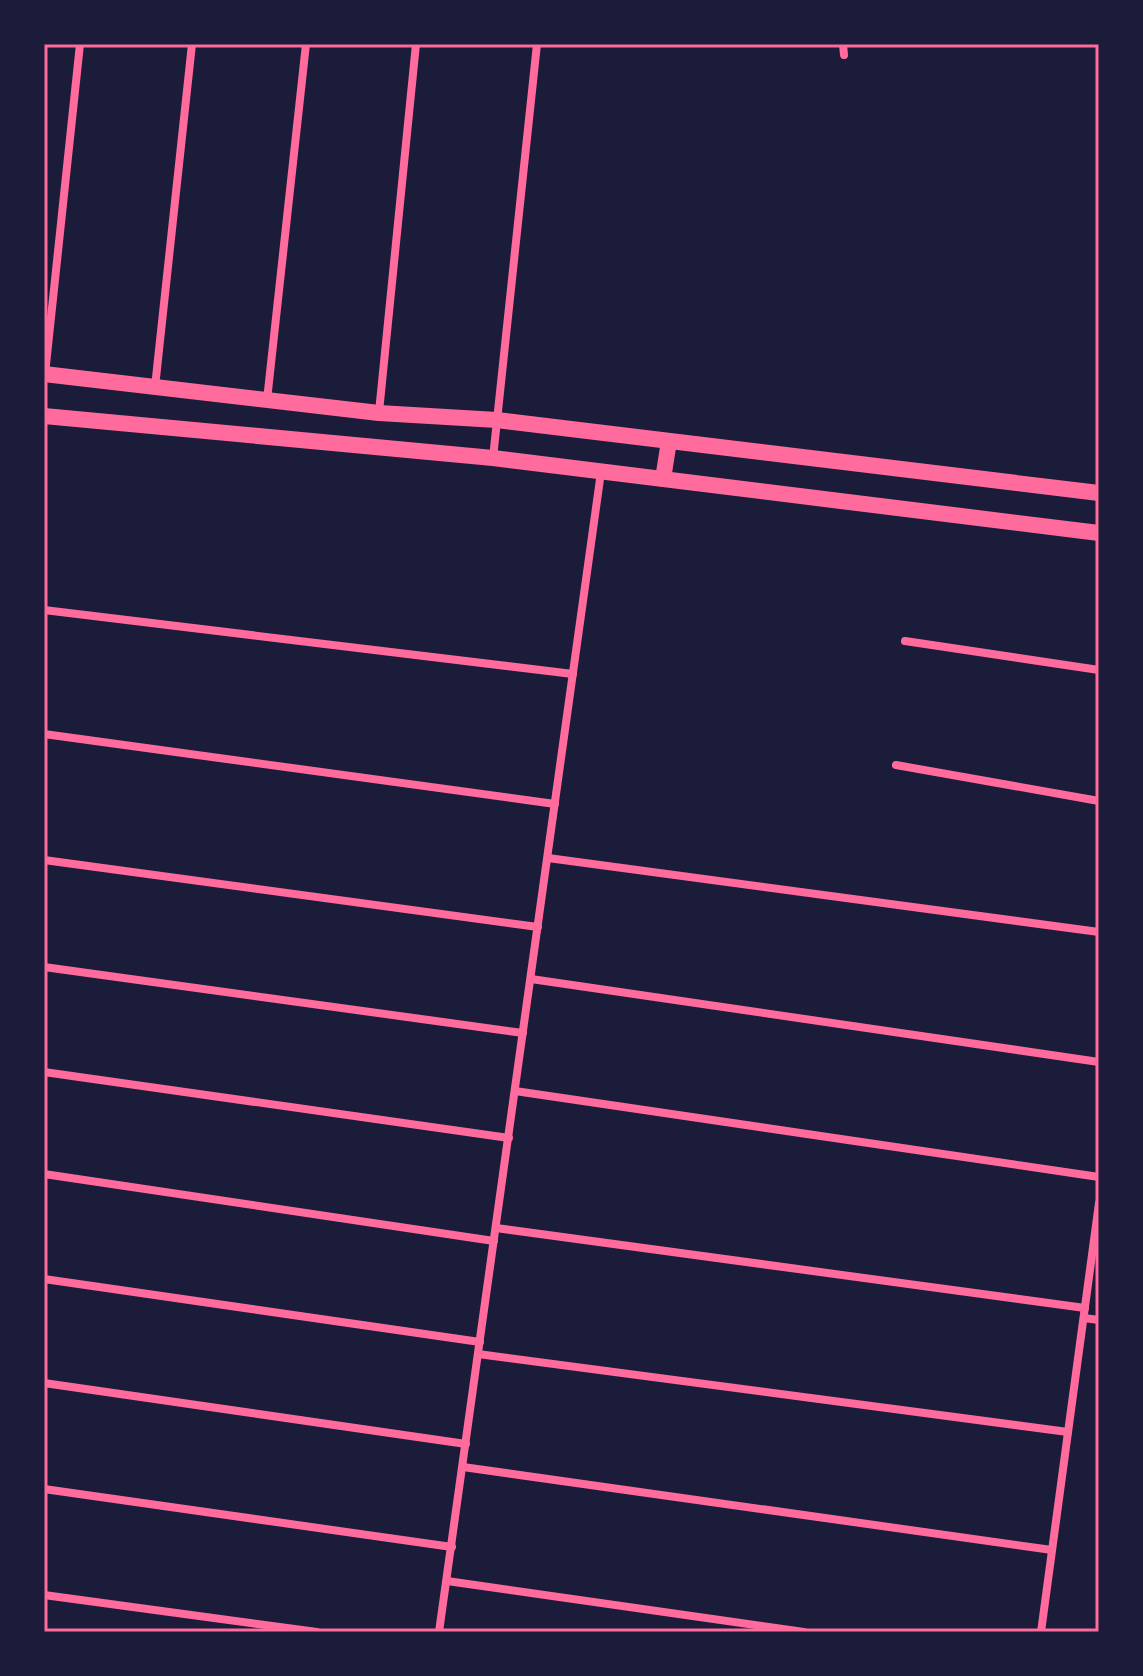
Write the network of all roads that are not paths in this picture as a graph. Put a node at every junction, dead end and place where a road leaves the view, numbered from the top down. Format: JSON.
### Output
{"nodes":[{"id":1,"x":80,"y":44,"type":"edge"},
{"id":2,"x":192,"y":44,"type":"edge"},
{"id":3,"x":306,"y":44,"type":"edge"},
{"id":4,"x":416,"y":44,"type":"edge"},
{"id":5,"x":537,"y":44,"type":"edge"},
{"id":6,"x":843,"y":44,"type":"edge"},
{"id":7,"x":844,"y":55,"type":"dead end"},
{"id":8,"x":44,"y":374,"type":"edge"},
{"id":9,"x":155,"y":387,"type":"junction"},
{"id":10,"x":267,"y":400,"type":"junction"},
{"id":11,"x":379,"y":413,"type":"junction"},
{"id":12,"x":44,"y":416,"type":"edge"},
{"id":13,"x":497,"y":420,"type":"junction"},
{"id":14,"x":669,"y":441,"type":"junction"},
{"id":15,"x":493,"y":458,"type":"junction"},
{"id":16,"x":602,"y":471,"type":"junction"},
{"id":17,"x":663,"y":479,"type":"junction"},
{"id":18,"x":1099,"y":493,"type":"edge"},
{"id":19,"x":1099,"y":533,"type":"edge"},
{"id":20,"x":44,"y":610,"type":"edge"},
{"id":21,"x":905,"y":641,"type":"dead end"},
{"id":22,"x":1099,"y":670,"type":"edge"},
{"id":23,"x":573,"y":674,"type":"junction"},
{"id":24,"x":44,"y":734,"type":"edge"},
{"id":25,"x":896,"y":765,"type":"dead end"},
{"id":26,"x":1099,"y":801,"type":"edge"},
{"id":27,"x":555,"y":804,"type":"junction"},
{"id":28,"x":548,"y":858,"type":"junction"},
{"id":29,"x":44,"y":860,"type":"edge"},
{"id":30,"x":538,"y":927,"type":"junction"},
{"id":31,"x":1099,"y":932,"type":"edge"},
{"id":32,"x":44,"y":967,"type":"edge"},
{"id":33,"x":531,"y":979,"type":"junction"},
{"id":34,"x":523,"y":1033,"type":"junction"},
{"id":35,"x":1099,"y":1062,"type":"edge"},
{"id":36,"x":44,"y":1072,"type":"edge"},
{"id":37,"x":515,"y":1091,"type":"junction"},
{"id":38,"x":509,"y":1138,"type":"junction"},
{"id":39,"x":44,"y":1174,"type":"edge"},
{"id":40,"x":1099,"y":1177,"type":"edge"},
{"id":41,"x":1099,"y":1203,"type":"edge"},
{"id":42,"x":496,"y":1228,"type":"junction"},
{"id":43,"x":494,"y":1241,"type":"junction"},
{"id":44,"x":44,"y":1279,"type":"edge"},
{"id":45,"x":1085,"y":1308,"type":"junction"},
{"id":46,"x":1084,"y":1318,"type":"junction"},
{"id":47,"x":1099,"y":1320,"type":"edge"},
{"id":48,"x":480,"y":1342,"type":"junction"},
{"id":49,"x":478,"y":1354,"type":"junction"},
{"id":50,"x":44,"y":1383,"type":"edge"},
{"id":51,"x":1068,"y":1432,"type":"junction"},
{"id":52,"x":466,"y":1444,"type":"junction"},
{"id":53,"x":463,"y":1467,"type":"junction"},
{"id":54,"x":44,"y":1489,"type":"edge"},
{"id":55,"x":452,"y":1547,"type":"junction"},
{"id":56,"x":1052,"y":1550,"type":"junction"},
{"id":57,"x":447,"y":1581,"type":"junction"},
{"id":58,"x":44,"y":1595,"type":"edge"},
{"id":59,"x":317,"y":1632,"type":"edge"},
{"id":60,"x":439,"y":1632,"type":"edge"},
{"id":61,"x":804,"y":1632,"type":"edge"},
{"id":62,"x":1041,"y":1632,"type":"edge"}],
"edges":[{"from":1,"to":8,"type":"street"},
{"from":2,"to":9,"type":"street"},
{"from":3,"to":10,"type":"street"},
{"from":4,"to":11,"type":"street"},
{"from":5,"to":13,"type":"street"},
{"from":6,"to":7,"type":"street"},
{"from":8,"to":9,"type":"main road"},
{"from":9,"to":10,"type":"main road"},
{"from":10,"to":11,"type":"main road"},
{"from":11,"to":13,"type":"main road"},
{"from":12,"to":15,"type":"main road"},
{"from":13,"to":14,"type":"main road"},
{"from":13,"to":15,"type":"street"},
{"from":14,"to":17,"type":"main road"},
{"from":14,"to":18,"type":"main road"},
{"from":15,"to":16,"type":"main road"},
{"from":16,"to":17,"type":"main road"},
{"from":16,"to":23,"type":"street"},
{"from":17,"to":19,"type":"main road"},
{"from":20,"to":23,"type":"street"},
{"from":21,"to":22,"type":"street"},
{"from":23,"to":27,"type":"street"},
{"from":24,"to":27,"type":"street"},
{"from":25,"to":26,"type":"street"},
{"from":27,"to":28,"type":"street"},
{"from":28,"to":30,"type":"street"},
{"from":28,"to":31,"type":"street"},
{"from":29,"to":30,"type":"street"},
{"from":30,"to":33,"type":"street"},
{"from":32,"to":34,"type":"street"},
{"from":33,"to":34,"type":"street"},
{"from":33,"to":35,"type":"street"},
{"from":34,"to":37,"type":"street"},
{"from":36,"to":38,"type":"street"},
{"from":37,"to":38,"type":"street"},
{"from":37,"to":40,"type":"street"},
{"from":38,"to":42,"type":"street"},
{"from":39,"to":43,"type":"street"},
{"from":41,"to":45,"type":"street"},
{"from":42,"to":43,"type":"street"},
{"from":42,"to":45,"type":"street"},
{"from":43,"to":48,"type":"street"},
{"from":44,"to":48,"type":"street"},
{"from":45,"to":46,"type":"street"},
{"from":46,"to":47,"type":"street"},
{"from":46,"to":51,"type":"street"},
{"from":48,"to":49,"type":"street"},
{"from":49,"to":51,"type":"street"},
{"from":49,"to":52,"type":"street"},
{"from":50,"to":52,"type":"street"},
{"from":51,"to":56,"type":"street"},
{"from":52,"to":53,"type":"street"},
{"from":53,"to":55,"type":"street"},
{"from":53,"to":56,"type":"street"},
{"from":54,"to":55,"type":"street"},
{"from":55,"to":57,"type":"street"},
{"from":56,"to":62,"type":"street"},
{"from":57,"to":60,"type":"street"},
{"from":57,"to":61,"type":"street"},
{"from":58,"to":59,"type":"street"}]}
